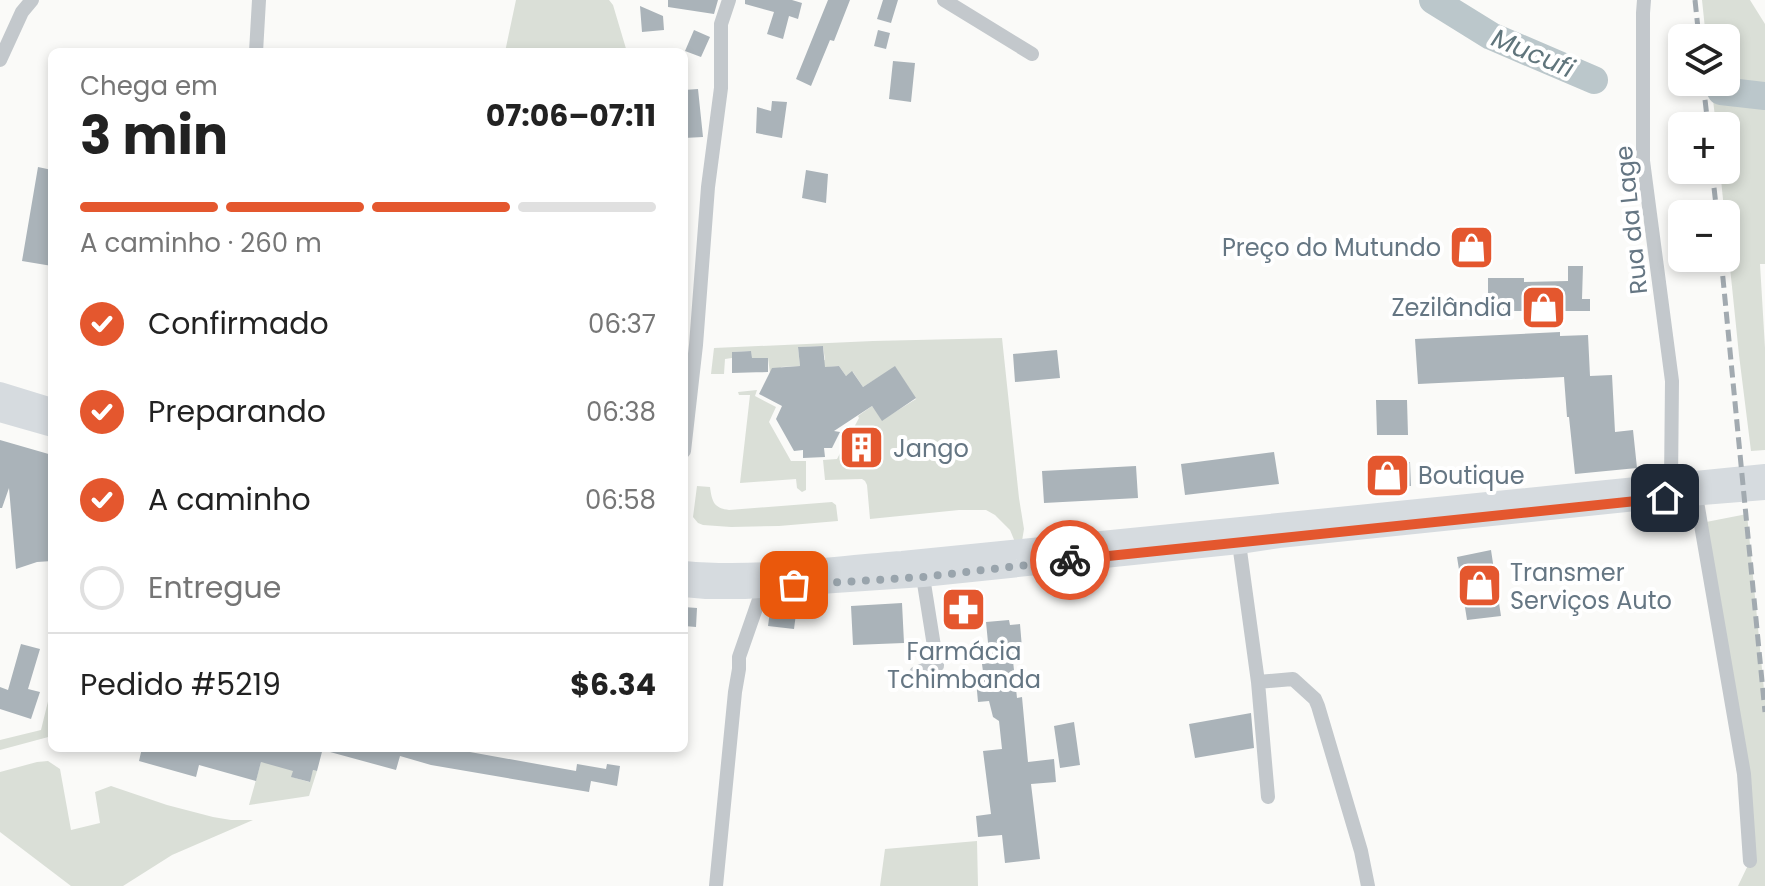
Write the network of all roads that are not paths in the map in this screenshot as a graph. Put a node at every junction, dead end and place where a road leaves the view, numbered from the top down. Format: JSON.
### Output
{"nodes":[{"id":1,"x":32,"y":0,"type":"edge"},
{"id":2,"x":259,"y":0,"type":"edge"},
{"id":3,"x":729,"y":0,"type":"edge"},
{"id":4,"x":944,"y":0,"type":"edge"},
{"id":5,"x":1644,"y":0,"type":"edge"},
{"id":6,"x":256,"y":48,"type":"edge"},
{"id":7,"x":1032,"y":54,"type":"dead end"},
{"id":8,"x":0,"y":60,"type":"edge"},
{"id":9,"x":0,"y":392,"type":"edge"},
{"id":10,"x":48,"y":407,"type":"edge"},
{"id":11,"x":0,"y":412,"type":"edge"},
{"id":12,"x":688,"y":416,"type":"edge"},
{"id":13,"x":48,"y":426,"type":"edge"},
{"id":14,"x":1765,"y":474,"type":"edge"},
{"id":15,"x":1671,"y":483,"type":"junction"},
{"id":16,"x":1708,"y":490,"type":"junction"},
{"id":17,"x":1765,"y":490,"type":"edge"},
{"id":18,"x":1238,"y":536,"type":"junction"},
{"id":19,"x":688,"y":571,"type":"edge"},
{"id":20,"x":923,"y":577,"type":"junction"},
{"id":21,"x":688,"y":587,"type":"edge"},
{"id":22,"x":763,"y":588,"type":"junction"},
{"id":23,"x":916,"y":673,"type":"dead end"},
{"id":24,"x":1258,"y":682,"type":"junction"},
{"id":25,"x":1268,"y":797,"type":"dead end"},
{"id":26,"x":1750,"y":861,"type":"dead end"},
{"id":27,"x":716,"y":886,"type":"edge"},
{"id":28,"x":1368,"y":886,"type":"edge"}],
"edges":[{"from":1,"to":8,"type":"street"},
{"from":2,"to":6,"type":"street"},
{"from":3,"to":12,"type":"street"},
{"from":4,"to":7,"type":"street"},
{"from":5,"to":15,"type":"street","name":"Rua da Lage"},
{"from":9,"to":10,"type":"main road"},
{"from":11,"to":13,"type":"main road"},
{"from":14,"to":16,"type":"main road"},
{"from":15,"to":16,"type":"main road"},
{"from":15,"to":18,"type":"main road"},
{"from":16,"to":17,"type":"main road"},
{"from":16,"to":18,"type":"main road"},
{"from":16,"to":26,"type":"street"},
{"from":18,"to":19,"type":"main road"},
{"from":18,"to":20,"type":"main road"},
{"from":18,"to":24,"type":"street"},
{"from":20,"to":22,"type":"main road"},
{"from":20,"to":23,"type":"street"},
{"from":21,"to":22,"type":"main road"},
{"from":22,"to":27,"type":"street"},
{"from":24,"to":25,"type":"street"},
{"from":24,"to":28,"type":"street"}]}
